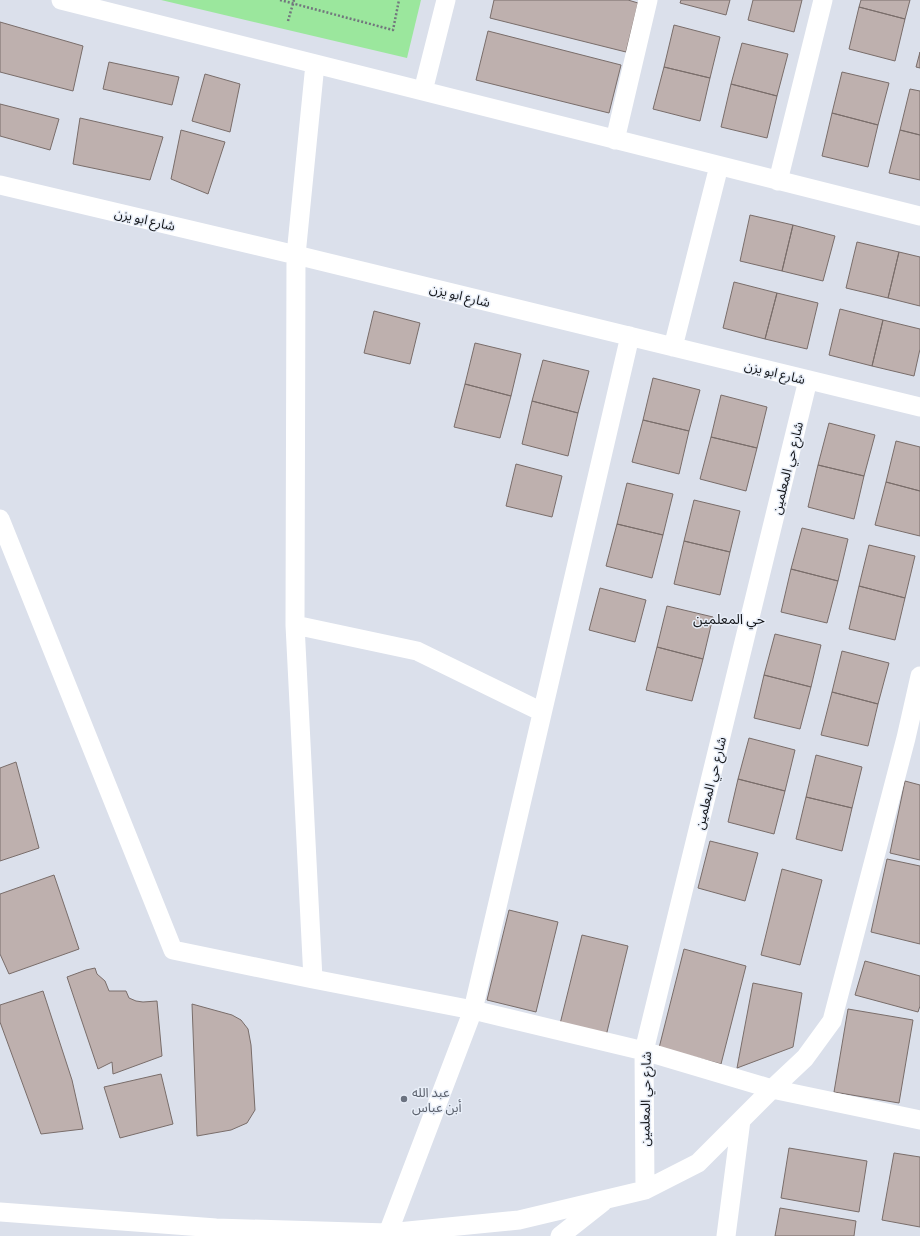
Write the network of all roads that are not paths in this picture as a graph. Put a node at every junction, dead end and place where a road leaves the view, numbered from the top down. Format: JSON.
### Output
{"nodes":[{"id":1,"x":61,"y":0,"type":"edge"},
{"id":2,"x":446,"y":0,"type":"edge"},
{"id":3,"x":648,"y":0,"type":"edge"},
{"id":4,"x":823,"y":0,"type":"edge"},
{"id":5,"x":107,"y":6,"type":"edge"},
{"id":6,"x":314,"y":64,"type":"junction"},
{"id":7,"x":423,"y":91,"type":"junction"},
{"id":8,"x":615,"y":140,"type":"junction"},
{"id":9,"x":719,"y":166,"type":"junction"},
{"id":10,"x":778,"y":180,"type":"junction"},
{"id":11,"x":0,"y":185,"type":"edge"},
{"id":12,"x":920,"y":216,"type":"edge"},
{"id":13,"x":296,"y":255,"type":"junction"},
{"id":14,"x":630,"y":336,"type":"junction"},
{"id":15,"x":673,"y":347,"type":"junction"},
{"id":16,"x":808,"y":380,"type":"junction"},
{"id":17,"x":920,"y":407,"type":"edge"},
{"id":18,"x":0,"y":519,"type":"edge"},
{"id":19,"x":295,"y":625,"type":"junction"},
{"id":20,"x":920,"y":676,"type":"edge"},
{"id":21,"x":542,"y":712,"type":"junction"},
{"id":22,"x":913,"y":740,"type":"edge"},
{"id":23,"x":313,"y":979,"type":"junction"},
{"id":24,"x":473,"y":1010,"type":"junction"},
{"id":25,"x":644,"y":1051,"type":"junction"},
{"id":26,"x":772,"y":1089,"type":"junction"},
{"id":27,"x":741,"y":1120,"type":"junction"},
{"id":28,"x":920,"y":1120,"type":"edge"},
{"id":29,"x":645,"y":1190,"type":"junction"},
{"id":30,"x":607,"y":1199,"type":"junction"},
{"id":31,"x":0,"y":1212,"type":"edge"},
{"id":32,"x":388,"y":1233,"type":"junction"},
{"id":33,"x":560,"y":1236,"type":"edge"},
{"id":34,"x":726,"y":1236,"type":"edge"}],
"edges":[{"from":1,"to":5,"type":"street"},
{"from":2,"to":7,"type":"street"},
{"from":3,"to":8,"type":"street"},
{"from":4,"to":10,"type":"street"},
{"from":5,"to":6,"type":"street"},
{"from":6,"to":7,"type":"street"},
{"from":6,"to":13,"type":"street"},
{"from":7,"to":8,"type":"street"},
{"from":8,"to":9,"type":"street"},
{"from":9,"to":10,"type":"street"},
{"from":9,"to":15,"type":"street"},
{"from":10,"to":12,"type":"street"},
{"from":11,"to":13,"type":"street","name":"شارع ابو يزن"},
{"from":13,"to":14,"type":"street","name":"شارع ابو يزن"},
{"from":13,"to":19,"type":"street"},
{"from":14,"to":15,"type":"street","name":"شارع ابو يزن"},
{"from":14,"to":21,"type":"street"},
{"from":15,"to":16,"type":"street","name":"شارع ابو يزن"},
{"from":16,"to":17,"type":"street","name":"شارع ابو يزن"},
{"from":16,"to":25,"type":"street","name":"شارع حي المعلمين"},
{"from":18,"to":23,"type":"street"},
{"from":19,"to":21,"type":"street"},
{"from":19,"to":23,"type":"street"},
{"from":20,"to":22,"type":"street"},
{"from":21,"to":24,"type":"street"},
{"from":22,"to":26,"type":"street"},
{"from":23,"to":24,"type":"street"},
{"from":24,"to":25,"type":"street"},
{"from":24,"to":32,"type":"street"},
{"from":25,"to":26,"type":"street"},
{"from":25,"to":29,"type":"street","name":"شارع حي المعلمين"},
{"from":26,"to":27,"type":"street"},
{"from":26,"to":28,"type":"street"},
{"from":27,"to":29,"type":"street"},
{"from":27,"to":34,"type":"street"},
{"from":29,"to":30,"type":"street"},
{"from":30,"to":32,"type":"street"},
{"from":30,"to":33,"type":"street"},
{"from":31,"to":32,"type":"street"}]}
